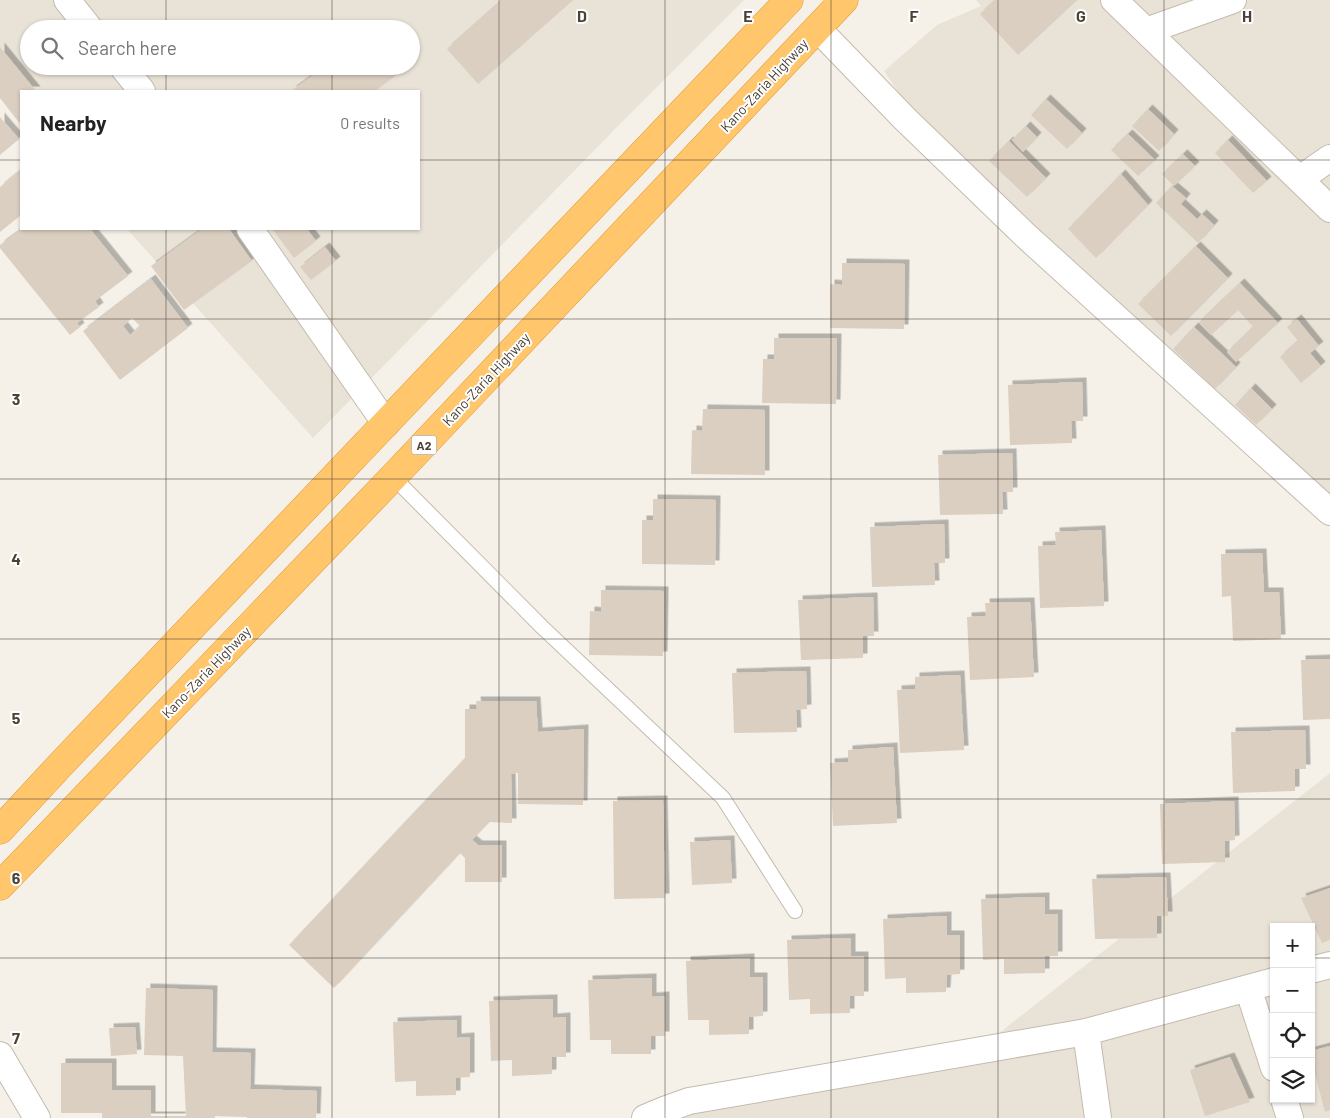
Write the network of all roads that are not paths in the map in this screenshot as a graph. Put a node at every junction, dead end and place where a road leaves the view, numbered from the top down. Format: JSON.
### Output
{"nodes":[{"id":1,"x":67,"y":0,"type":"edge"},
{"id":2,"x":789,"y":0,"type":"edge"},
{"id":3,"x":844,"y":0,"type":"edge"},
{"id":4,"x":1114,"y":0,"type":"edge"},
{"id":5,"x":1233,"y":0,"type":"edge"},
{"id":6,"x":83,"y":20,"type":"edge"},
{"id":7,"x":817,"y":28,"type":"junction"},
{"id":8,"x":1146,"y":31,"type":"junction"},
{"id":9,"x":129,"y":75,"type":"edge"},
{"id":10,"x":141,"y":90,"type":"edge"},
{"id":11,"x":1330,"y":158,"type":"edge"},
{"id":12,"x":1300,"y":179,"type":"junction"},
{"id":13,"x":1330,"y":209,"type":"edge"},
{"id":14,"x":251,"y":230,"type":"edge"},
{"id":15,"x":386,"y":424,"type":"junction"},
{"id":16,"x":393,"y":477,"type":"junction"},
{"id":17,"x":1330,"y":512,"type":"edge"},
{"id":18,"x":0,"y":830,"type":"edge"},
{"id":19,"x":0,"y":886,"type":"edge"},
{"id":20,"x":795,"y":910,"type":"dead end"},
{"id":21,"x":1330,"y":965,"type":"edge"},
{"id":22,"x":1315,"y":969,"type":"edge"},
{"id":23,"x":1270,"y":982,"type":"edge"},
{"id":24,"x":1248,"y":988,"type":"junction"},
{"id":25,"x":1086,"y":1032,"type":"junction"},
{"id":26,"x":0,"y":1055,"type":"edge"},
{"id":27,"x":1271,"y":1058,"type":"edge"},
{"id":28,"x":1285,"y":1103,"type":"edge"},
{"id":29,"x":692,"y":1110,"type":"edge"},
{"id":30,"x":37,"y":1118,"type":"edge"},
{"id":31,"x":645,"y":1118,"type":"edge"},
{"id":32,"x":1098,"y":1118,"type":"edge"},
{"id":33,"x":1290,"y":1118,"type":"edge"}],
"edges":[{"from":1,"to":6,"type":"street"},
{"from":2,"to":15,"type":"highway"},
{"from":3,"to":7,"type":"highway","name":"Kano-Zaria Highway","number":"A2"},
{"from":4,"to":8,"type":"street"},
{"from":5,"to":8,"type":"street"},
{"from":7,"to":16,"type":"highway","name":"Kano-Zaria Highway","number":"A2"},
{"from":7,"to":17,"type":"street"},
{"from":8,"to":12,"type":"street"},
{"from":9,"to":10,"type":"street"},
{"from":11,"to":12,"type":"street"},
{"from":12,"to":13,"type":"street"},
{"from":14,"to":15,"type":"street"},
{"from":15,"to":18,"type":"highway"},
{"from":16,"to":19,"type":"highway","name":"Kano-Zaria Highway","number":"A2"},
{"from":16,"to":20,"type":"lane"},
{"from":21,"to":22,"type":"street"},
{"from":23,"to":24,"type":"street"},
{"from":24,"to":25,"type":"street"},
{"from":24,"to":27,"type":"street"},
{"from":25,"to":29,"type":"street"},
{"from":25,"to":32,"type":"street"},
{"from":26,"to":30,"type":"street"},
{"from":28,"to":33,"type":"street"},
{"from":29,"to":31,"type":"street"}]}
